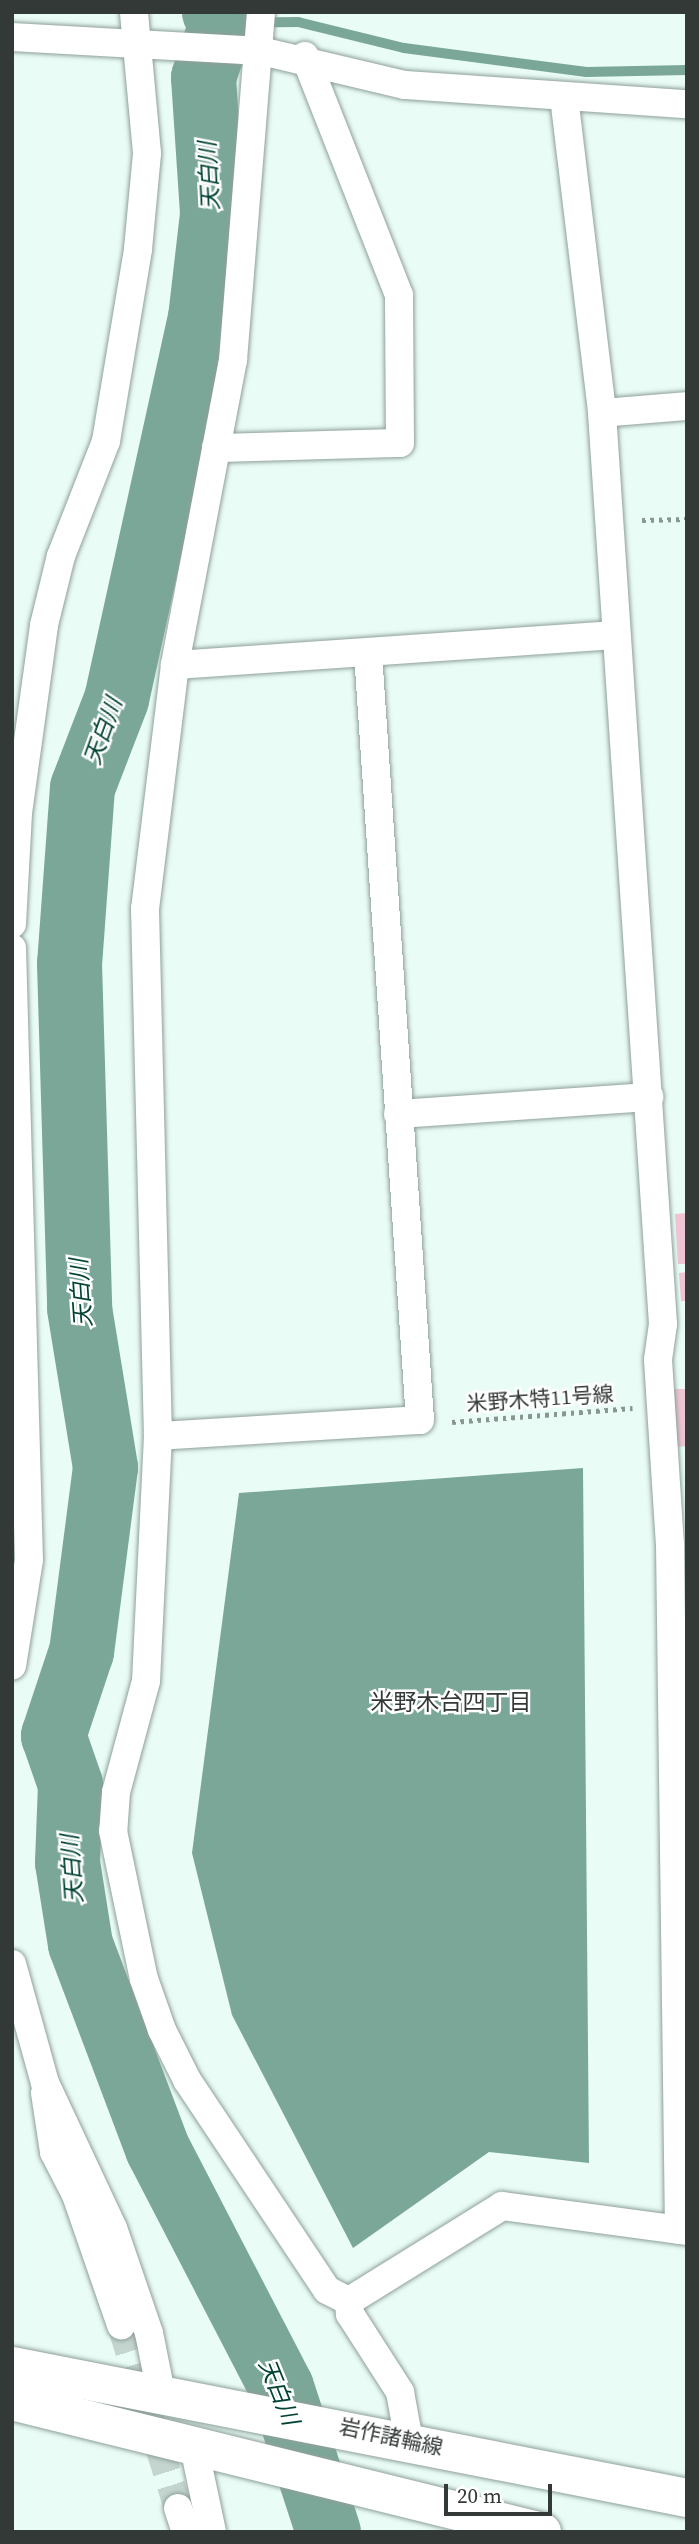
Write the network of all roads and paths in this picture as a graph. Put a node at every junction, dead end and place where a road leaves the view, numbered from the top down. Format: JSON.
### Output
{"nodes":[{"id":1,"x":134,"y":12,"type":"edge"},
{"id":2,"x":261,"y":12,"type":"edge"},
{"id":3,"x":12,"y":37,"type":"edge"},
{"id":4,"x":140,"y":48,"type":"junction"},
{"id":5,"x":261,"y":51,"type":"junction"},
{"id":6,"x":305,"y":56,"type":"junction"},
{"id":7,"x":564,"y":97,"type":"junction"},
{"id":8,"x":687,"y":104,"type":"edge"},
{"id":9,"x":687,"y":407,"type":"edge"},
{"id":10,"x":602,"y":414,"type":"junction"},
{"id":11,"x":216,"y":448,"type":"junction"},
{"id":12,"x":609,"y":517,"type":"junction"},
{"id":13,"x":687,"y":519,"type":"edge"},
{"id":14,"x":616,"y":635,"type":"junction"},
{"id":15,"x":368,"y":654,"type":"junction"},
{"id":16,"x":175,"y":665,"type":"junction"},
{"id":17,"x":12,"y":924,"type":"edge"},
{"id":18,"x":12,"y":948,"type":"edge"},
{"id":19,"x":649,"y":1097,"type":"junction"},
{"id":20,"x":398,"y":1114,"type":"junction"},
{"id":21,"x":675,"y":1323,"type":"edge"},
{"id":22,"x":663,"y":1406,"type":"junction"},
{"id":23,"x":420,"y":1420,"type":"junction"},
{"id":24,"x":159,"y":1436,"type":"junction"},
{"id":25,"x":679,"y":1544,"type":"edge"},
{"id":26,"x":12,"y":1666,"type":"edge"},
{"id":27,"x":12,"y":1964,"type":"edge"},
{"id":28,"x":45,"y":2083,"type":"junction"},
{"id":29,"x":683,"y":2230,"type":"edge"},
{"id":30,"x":349,"y":2301,"type":"junction"},
{"id":31,"x":121,"y":2325,"type":"tunnel mouth"},
{"id":32,"x":12,"y":2366,"type":"edge"},
{"id":33,"x":161,"y":2393,"type":"junction"},
{"id":34,"x":12,"y":2401,"type":"edge"},
{"id":35,"x":409,"y":2441,"type":"junction"},
{"id":36,"x":203,"y":2450,"type":"junction"},
{"id":37,"x":687,"y":2498,"type":"edge"},
{"id":38,"x":444,"y":2521,"type":"edge"},
{"id":39,"x":212,"y":2532,"type":"edge"},
{"id":40,"x":542,"y":2532,"type":"edge"}],
"edges":[{"from":1,"to":4,"type":"street"},
{"from":2,"to":5,"type":"street"},
{"from":3,"to":4,"type":"street"},
{"from":4,"to":5,"type":"street"},
{"from":4,"to":17,"type":"street"},
{"from":5,"to":6,"type":"street"},
{"from":5,"to":11,"type":"street"},
{"from":6,"to":7,"type":"street"},
{"from":6,"to":11,"type":"street"},
{"from":7,"to":8,"type":"street"},
{"from":7,"to":10,"type":"street"},
{"from":9,"to":10,"type":"street"},
{"from":10,"to":12,"type":"street"},
{"from":11,"to":16,"type":"street"},
{"from":12,"to":13,"type":"path"},
{"from":12,"to":14,"type":"street"},
{"from":14,"to":15,"type":"street"},
{"from":14,"to":19,"type":"street"},
{"from":15,"to":16,"type":"street"},
{"from":15,"to":20,"type":"street"},
{"from":16,"to":24,"type":"street"},
{"from":18,"to":26,"type":"street"},
{"from":19,"to":20,"type":"street"},
{"from":19,"to":21,"type":"street"},
{"from":20,"to":23,"type":"street"},
{"from":21,"to":22,"type":"street"},
{"from":22,"to":23,"type":"path","name":"米野木特11号線"},
{"from":22,"to":25,"type":"street"},
{"from":23,"to":24,"type":"street"},
{"from":24,"to":30,"type":"street"},
{"from":25,"to":29,"type":"street"},
{"from":27,"to":28,"type":"street"},
{"from":28,"to":31,"type":"street"},
{"from":28,"to":33,"type":"street"},
{"from":29,"to":30,"type":"street"},
{"from":30,"to":35,"type":"street"},
{"from":32,"to":33,"type":"main road","name":"岩作諸輪線"},
{"from":33,"to":35,"type":"main road","name":"岩作諸輪線"},
{"from":34,"to":36,"type":"main road"},
{"from":35,"to":37,"type":"main road","name":"岩作諸輪線"},
{"from":36,"to":38,"type":"main road"},
{"from":36,"to":39,"type":"street"},
{"from":38,"to":40,"type":"main road"}]}
